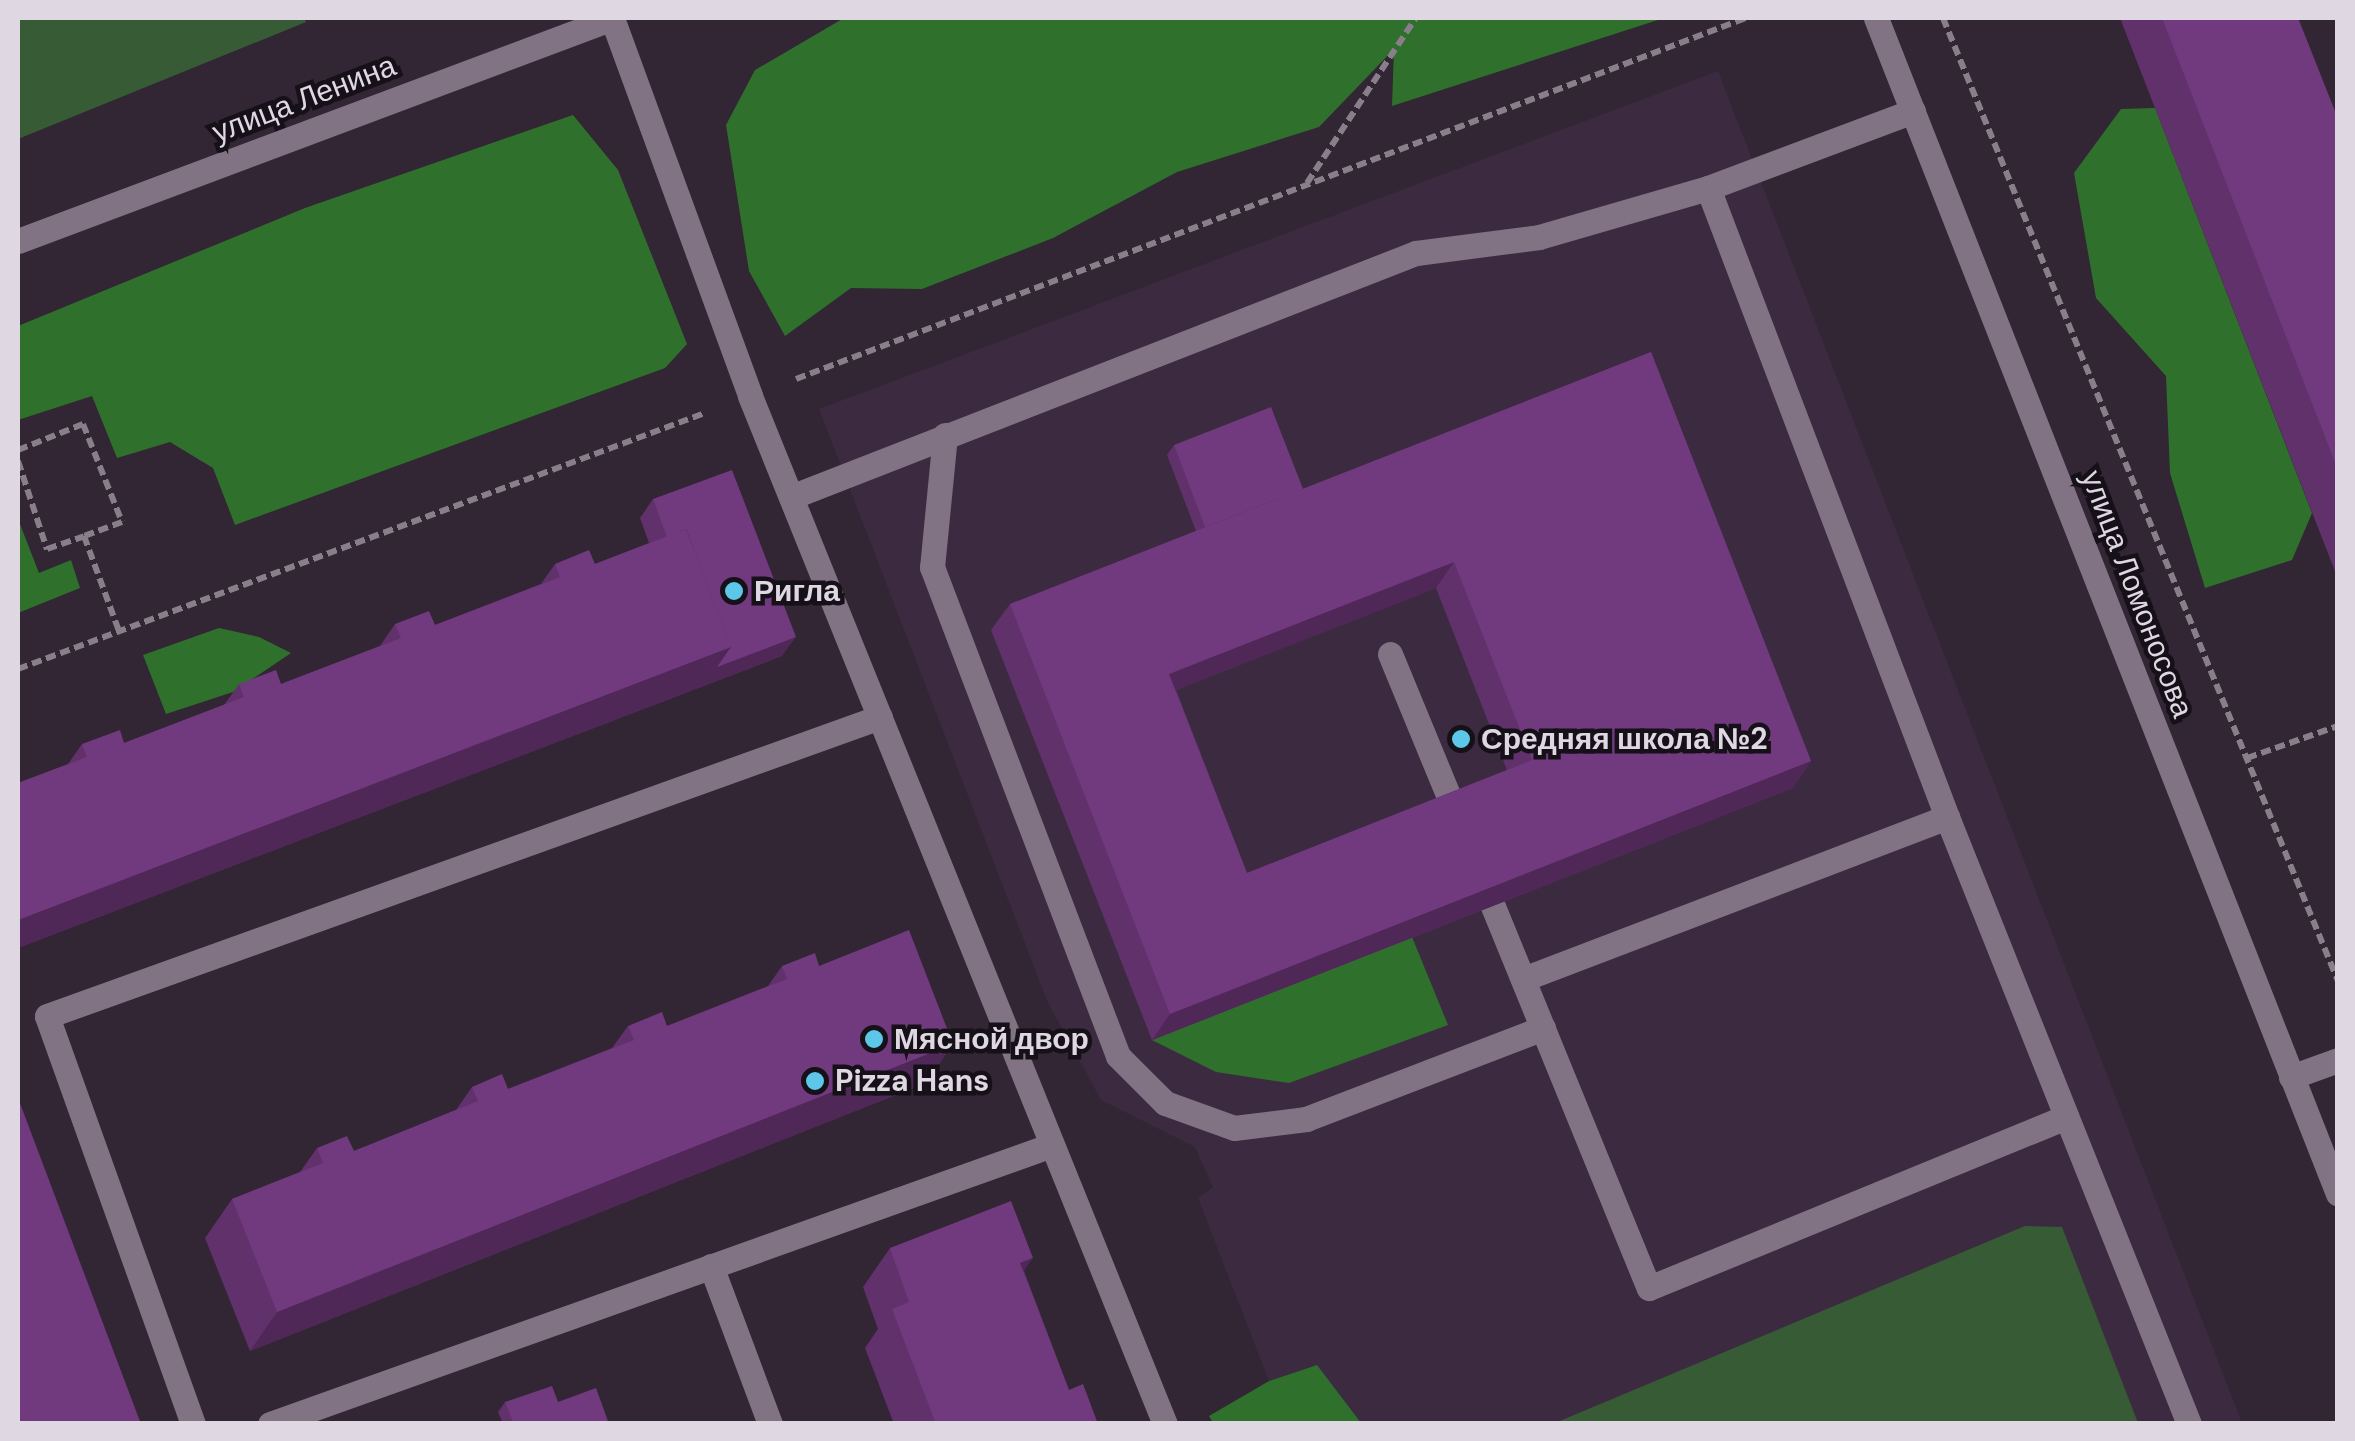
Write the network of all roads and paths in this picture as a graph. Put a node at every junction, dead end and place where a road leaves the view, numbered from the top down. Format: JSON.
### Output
{"nodes":[{"id":1,"x":613,"y":18,"type":"edge"},
{"id":2,"x":1416,"y":18,"type":"edge"},
{"id":3,"x":1746,"y":18,"type":"edge"},
{"id":4,"x":1876,"y":18,"type":"edge"},
{"id":5,"x":1943,"y":18,"type":"edge"},
{"id":6,"x":1913,"y":112,"type":"junction"},
{"id":7,"x":1306,"y":184,"type":"junction"},
{"id":8,"x":1708,"y":188,"type":"junction"},
{"id":9,"x":18,"y":241,"type":"edge"},
{"id":10,"x":750,"y":396,"type":"junction"},
{"id":11,"x":945,"y":435,"type":"junction"},
{"id":12,"x":18,"y":450,"type":"edge"},
{"id":13,"x":18,"y":461,"type":"edge"},
{"id":14,"x":790,"y":498,"type":"junction"},
{"id":15,"x":84,"y":536,"type":"junction"},
{"id":16,"x":119,"y":631,"type":"junction"},
{"id":17,"x":1390,"y":654,"type":"dead end"},
{"id":18,"x":18,"y":669,"type":"edge"},
{"id":19,"x":880,"y":717,"type":"junction"},
{"id":20,"x":2338,"y":726,"type":"edge"},
{"id":21,"x":2247,"y":758,"type":"junction"},
{"id":22,"x":1947,"y":817,"type":"junction"},
{"id":23,"x":1523,"y":979,"type":"junction"},
{"id":24,"x":2338,"y":982,"type":"edge"},
{"id":25,"x":1544,"y":1028,"type":"junction"},
{"id":26,"x":2338,"y":1060,"type":"edge"},
{"id":27,"x":2292,"y":1077,"type":"junction"},
{"id":28,"x":2066,"y":1117,"type":"junction"},
{"id":29,"x":1052,"y":1145,"type":"junction"},
{"id":30,"x":2338,"y":1194,"type":"edge"},
{"id":31,"x":711,"y":1266,"type":"junction"},
{"id":32,"x":193,"y":1424,"type":"edge"},
{"id":33,"x":270,"y":1424,"type":"edge"},
{"id":34,"x":770,"y":1424,"type":"edge"},
{"id":35,"x":1165,"y":1424,"type":"edge"},
{"id":36,"x":2190,"y":1424,"type":"edge"}],
"edges":[{"from":1,"to":9,"type":"street","name":"улица Ленина"},
{"from":1,"to":10,"type":"street"},
{"from":2,"to":7,"type":"path"},
{"from":3,"to":7,"type":"path"},
{"from":4,"to":6,"type":"street","name":"улица Ломоносова"},
{"from":5,"to":21,"type":"path"},
{"from":6,"to":8,"type":"street"},
{"from":6,"to":27,"type":"street","name":"улица Ломоносова"},
{"from":7,"to":10,"type":"path"},
{"from":8,"to":11,"type":"street"},
{"from":8,"to":22,"type":"street"},
{"from":10,"to":14,"type":"street"},
{"from":10,"to":16,"type":"path"},
{"from":11,"to":14,"type":"street"},
{"from":11,"to":25,"type":"street"},
{"from":12,"to":15,"type":"path"},
{"from":13,"to":15,"type":"path"},
{"from":14,"to":19,"type":"street"},
{"from":15,"to":16,"type":"path"},
{"from":16,"to":18,"type":"path"},
{"from":17,"to":23,"type":"street"},
{"from":19,"to":29,"type":"street"},
{"from":19,"to":32,"type":"street"},
{"from":20,"to":21,"type":"path"},
{"from":21,"to":24,"type":"path"},
{"from":22,"to":23,"type":"street"},
{"from":22,"to":28,"type":"street"},
{"from":23,"to":25,"type":"street"},
{"from":25,"to":28,"type":"street"},
{"from":26,"to":27,"type":"street"},
{"from":27,"to":30,"type":"street","name":"улица Ломоносова"},
{"from":28,"to":36,"type":"street"},
{"from":29,"to":31,"type":"street"},
{"from":29,"to":35,"type":"street"},
{"from":31,"to":33,"type":"street"},
{"from":31,"to":34,"type":"street"}]}
